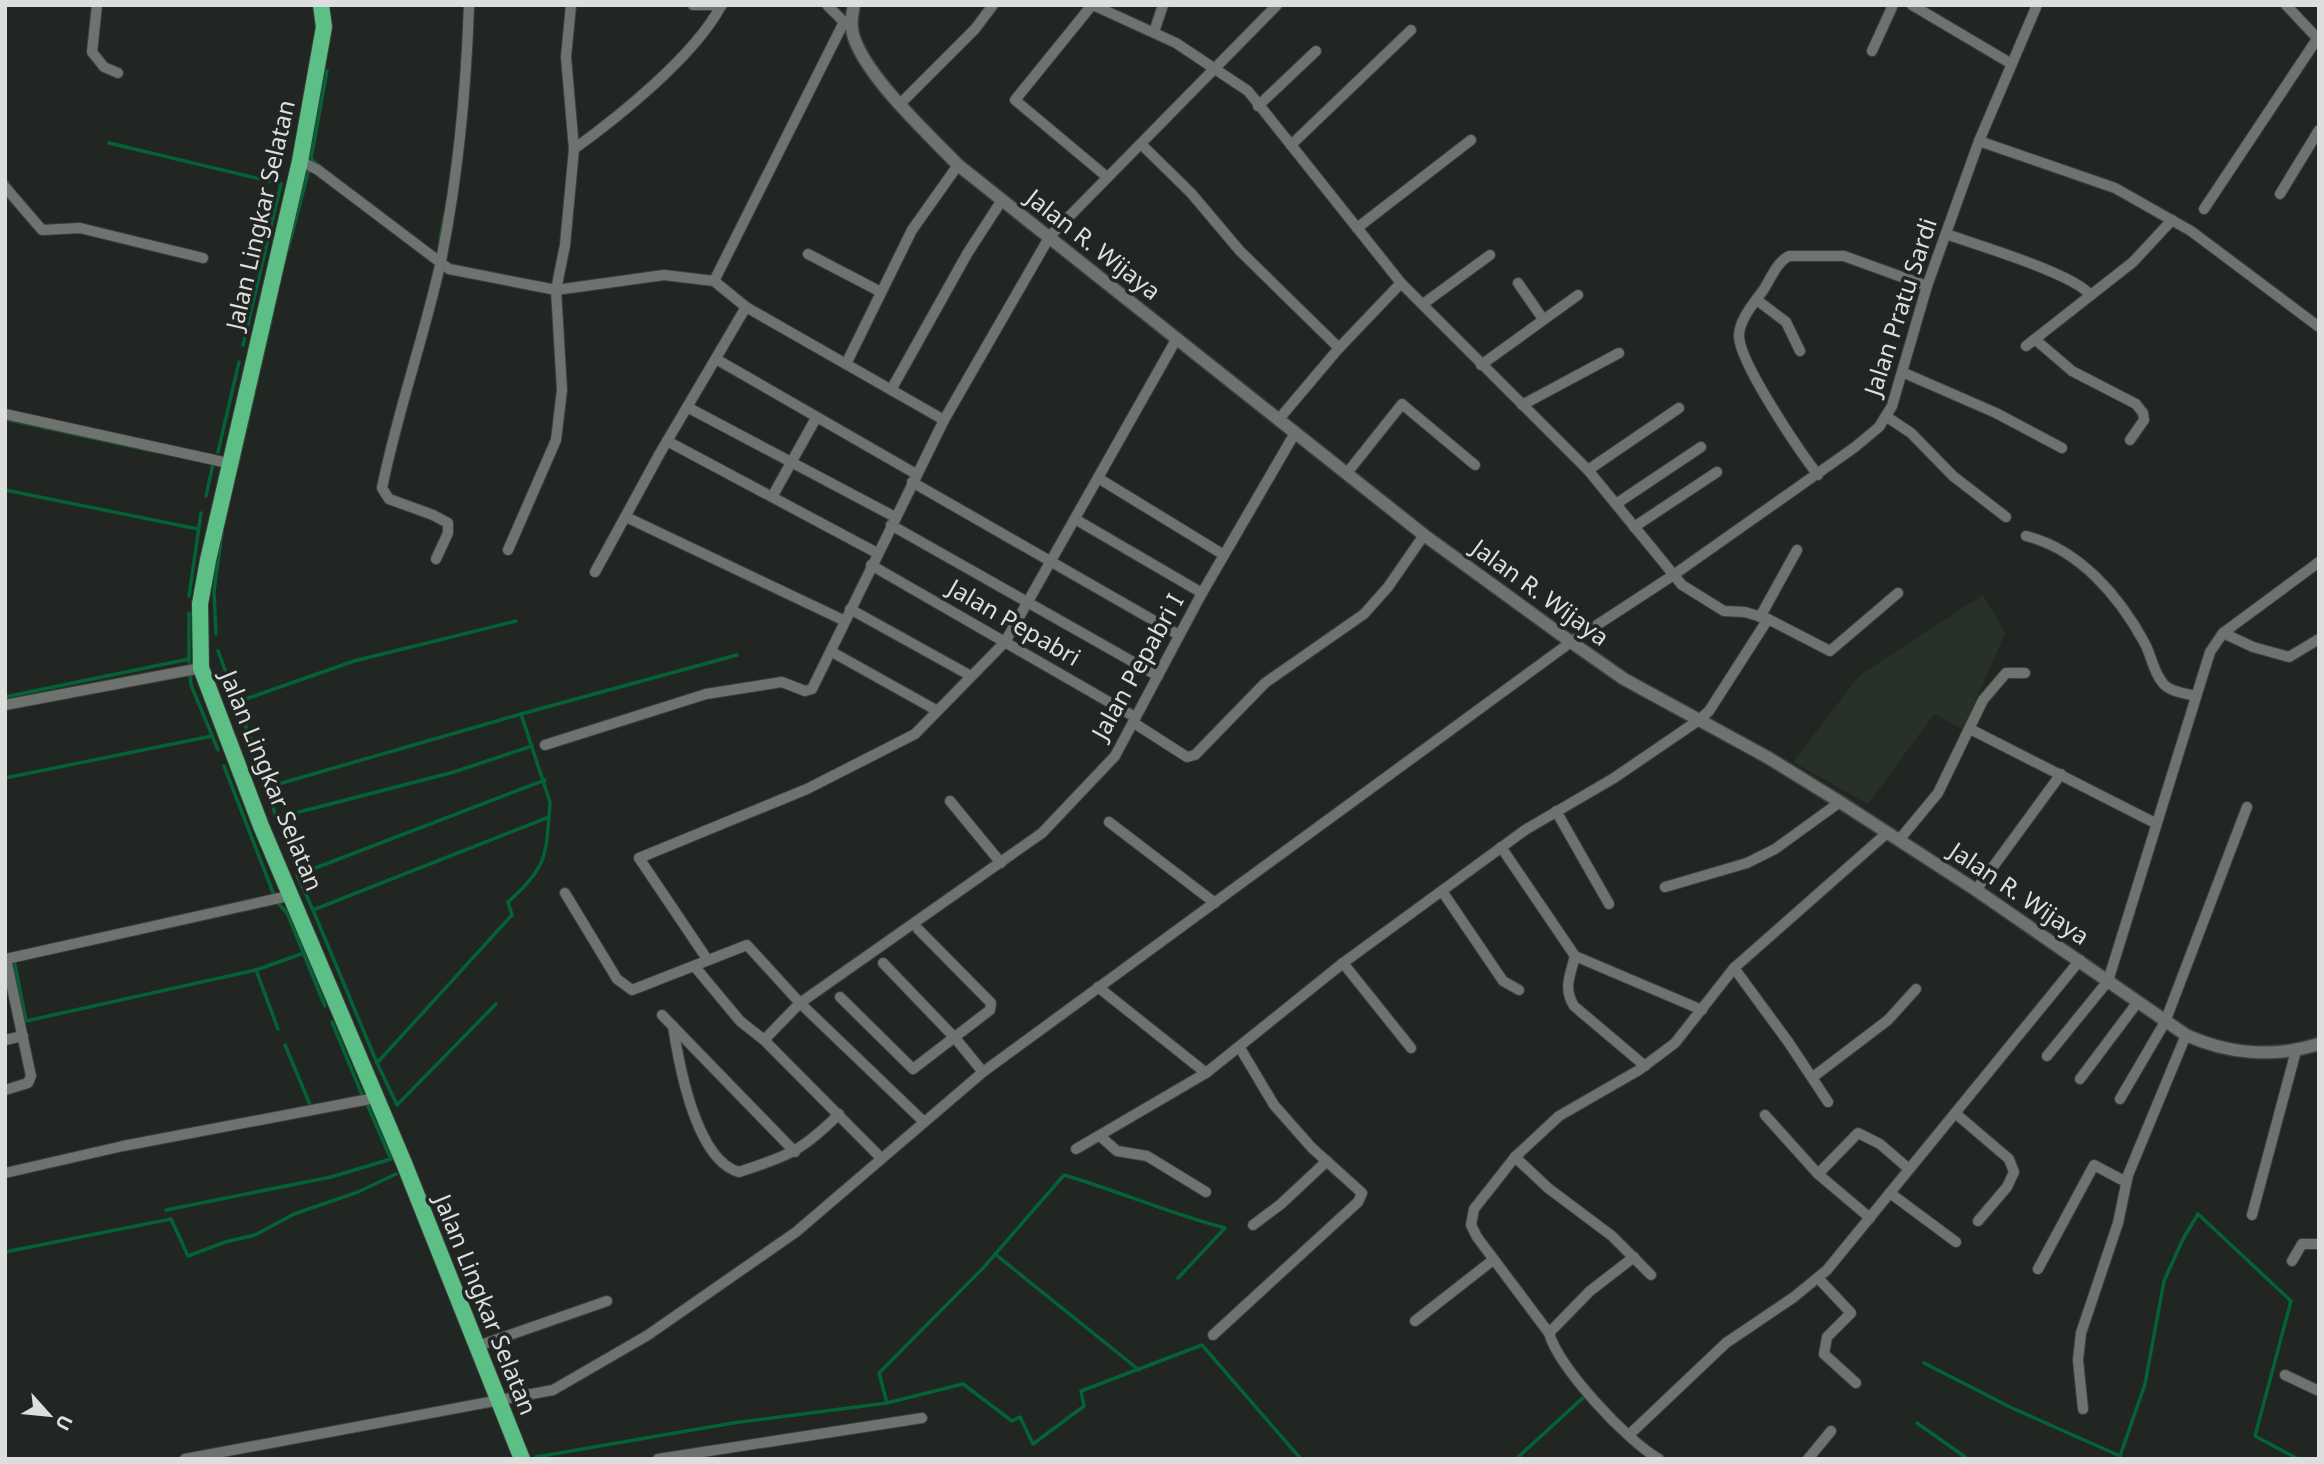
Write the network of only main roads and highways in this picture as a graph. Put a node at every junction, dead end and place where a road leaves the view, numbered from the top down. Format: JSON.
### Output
{"nodes":[{"id":1,"x":321,"y":5,"type":"edge"},
{"id":2,"x":522,"y":1459,"type":"edge"}],
"edges":[{"from":1,"to":2,"type":"highway","name":"Jalan Lingkar Selatan"}]}
